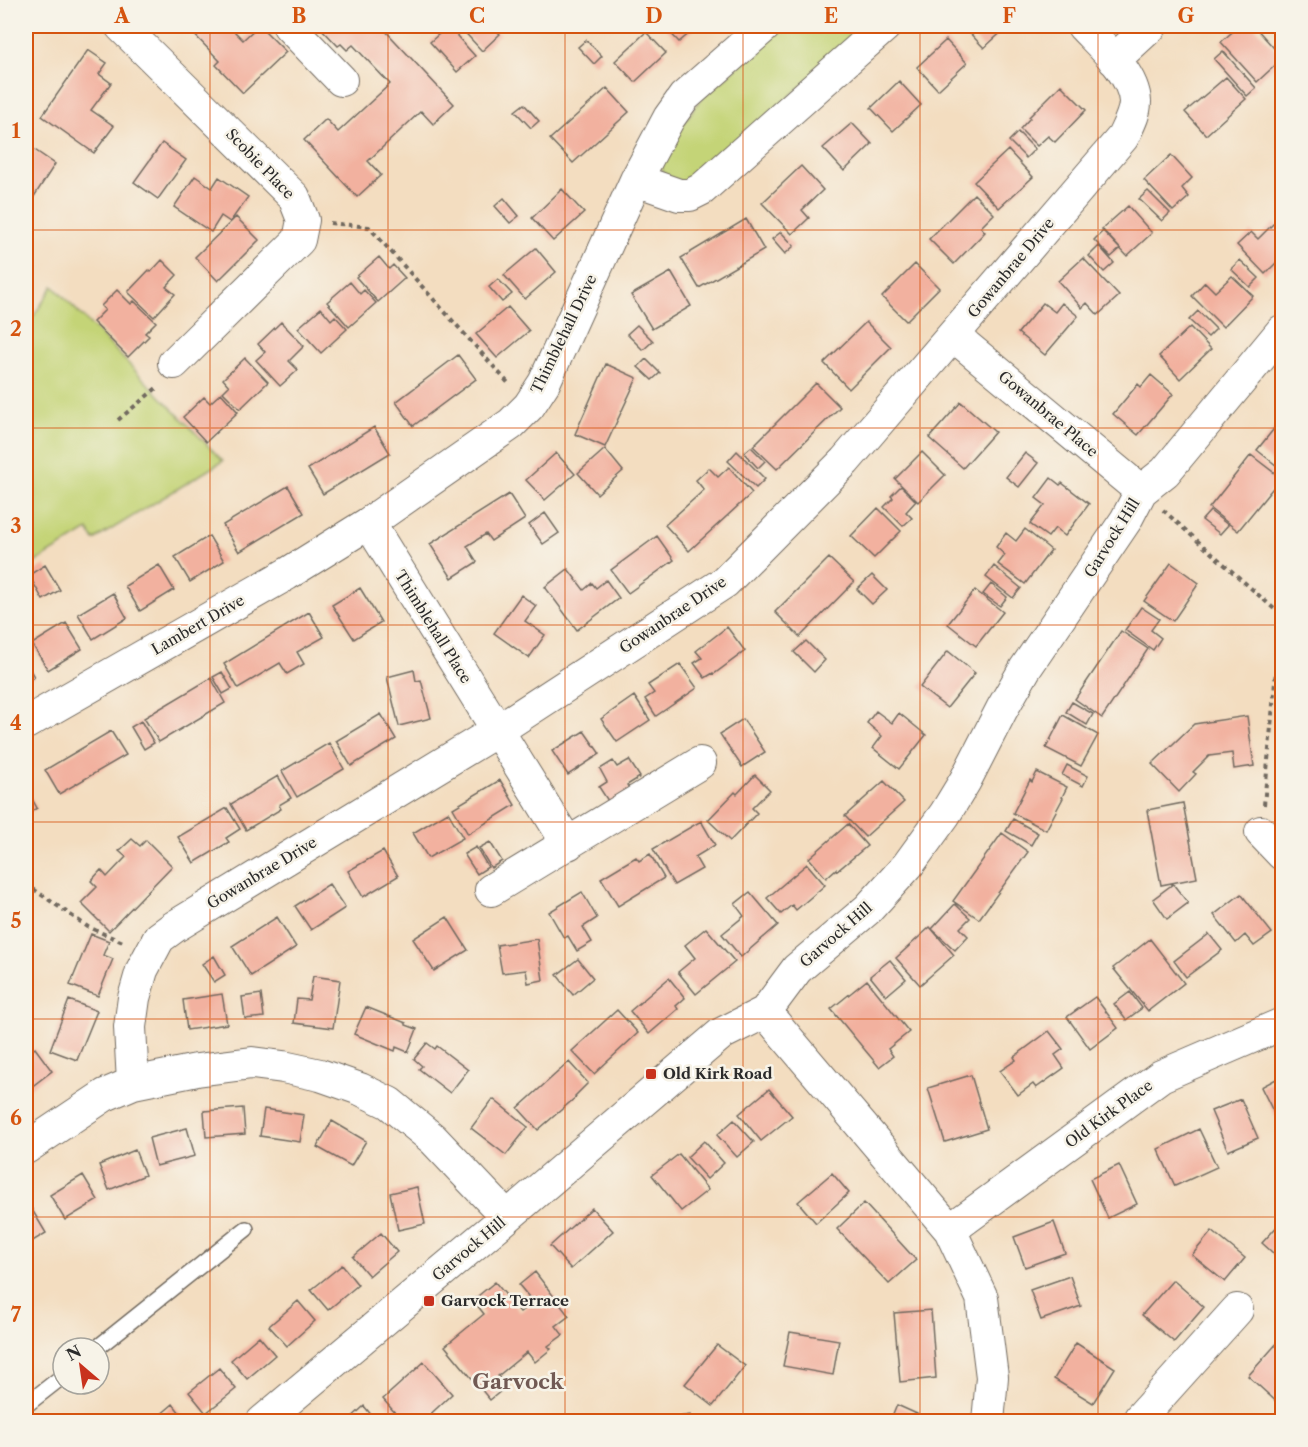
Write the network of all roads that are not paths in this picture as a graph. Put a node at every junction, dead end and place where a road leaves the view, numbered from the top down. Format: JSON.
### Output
{"nodes":[{"id":1,"x":121,"y":26,"type":"edge"},
{"id":2,"x":289,"y":26,"type":"edge"},
{"id":3,"x":765,"y":26,"type":"edge"},
{"id":4,"x":885,"y":26,"type":"edge"},
{"id":5,"x":1083,"y":26,"type":"edge"},
{"id":6,"x":1151,"y":26,"type":"edge"},
{"id":7,"x":1114,"y":60,"type":"junction"},
{"id":8,"x":340,"y":80,"type":"dead end"},
{"id":9,"x":636,"y":180,"type":"junction"},
{"id":10,"x":1282,"y":331,"type":"edge"},
{"id":11,"x":954,"y":336,"type":"junction"},
{"id":12,"x":174,"y":363,"type":"road end"},
{"id":13,"x":1141,"y":491,"type":"junction"},
{"id":14,"x":369,"y":523,"type":"junction"},
{"id":15,"x":26,"y":723,"type":"edge"},
{"id":16,"x":498,"y":730,"type":"junction"},
{"id":17,"x":700,"y":763,"type":"dead end"},
{"id":18,"x":568,"y":844,"type":"junction"},
{"id":19,"x":491,"y":890,"type":"dead end"},
{"id":20,"x":765,"y":1012,"type":"junction"},
{"id":21,"x":1282,"y":1024,"type":"edge"},
{"id":22,"x":133,"y":1083,"type":"junction"},
{"id":23,"x":26,"y":1148,"type":"edge"},
{"id":24,"x":507,"y":1217,"type":"junction"},
{"id":25,"x":246,"y":1229,"type":"dead end"},
{"id":26,"x":950,"y":1230,"type":"junction"},
{"id":27,"x":1238,"y":1310,"type":"dead end"},
{"id":28,"x":111,"y":1337,"type":"edge"},
{"id":29,"x":51,"y":1385,"type":"edge"},
{"id":30,"x":26,"y":1405,"type":"edge"},
{"id":31,"x":262,"y":1422,"type":"edge"},
{"id":32,"x":988,"y":1422,"type":"edge"},
{"id":33,"x":1138,"y":1422,"type":"edge"}],
"edges":[{"from":1,"to":12,"type":"street","name":"Scobie Place"},
{"from":2,"to":8,"type":"street"},
{"from":3,"to":9,"type":"street","name":"Thimblehall Drive"},
{"from":4,"to":9,"type":"street"},
{"from":5,"to":7,"type":"street","name":"Gowanbrae Drive"},
{"from":6,"to":7,"type":"street"},
{"from":7,"to":11,"type":"street","name":"Gowanbrae Drive"},
{"from":9,"to":14,"type":"street","name":"Thimblehall Drive"},
{"from":10,"to":13,"type":"street","name":"Garvock Hill"},
{"from":11,"to":13,"type":"street","name":"Gowanbrae Place"},
{"from":11,"to":16,"type":"street","name":"Gowanbrae Drive"},
{"from":13,"to":20,"type":"street","name":"Garvock Hill"},
{"from":14,"to":15,"type":"street","name":"Lambert Drive"},
{"from":14,"to":16,"type":"street","name":"Thimblehall Place"},
{"from":16,"to":18,"type":"street","name":"Thimblehall Place"},
{"from":16,"to":22,"type":"street","name":"Gowanbrae Drive"},
{"from":17,"to":18,"type":"street"},
{"from":18,"to":19,"type":"street"},
{"from":20,"to":24,"type":"street","name":"Garvock Hill"},
{"from":20,"to":26,"type":"street"},
{"from":21,"to":26,"type":"street","name":"Old Kirk Place"},
{"from":22,"to":23,"type":"street"},
{"from":22,"to":24,"type":"street"},
{"from":24,"to":31,"type":"street","name":"Garvock Hill"},
{"from":25,"to":28,"type":"lane"},
{"from":26,"to":32,"type":"street"},
{"from":27,"to":33,"type":"street"},
{"from":29,"to":30,"type":"lane"}]}
